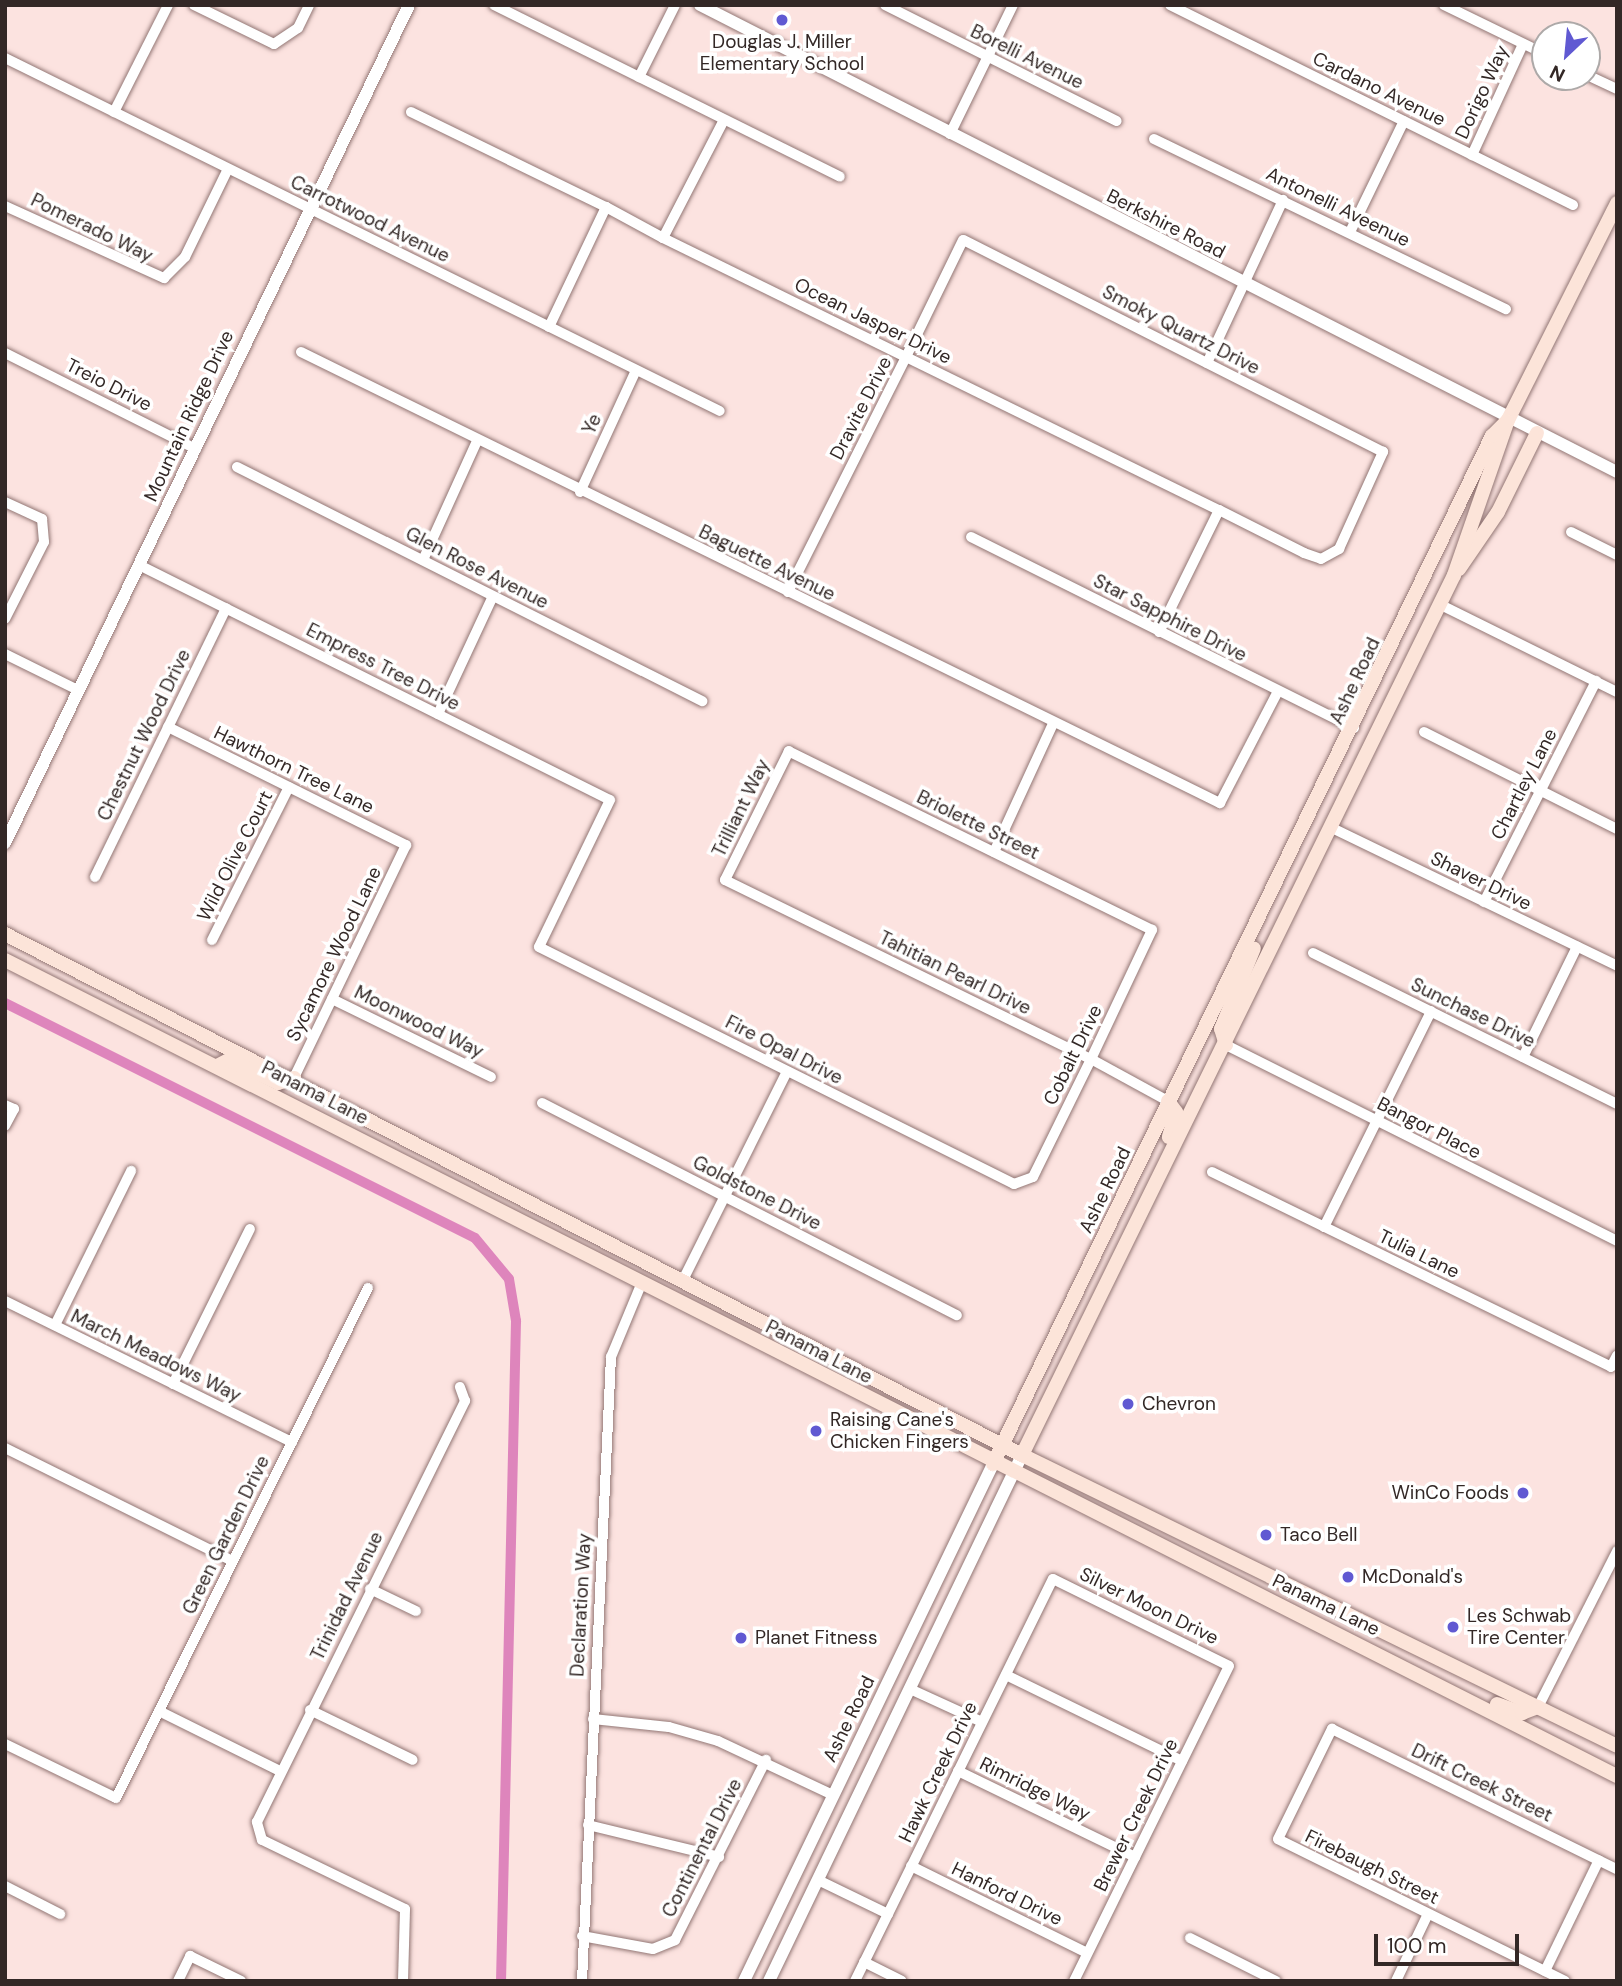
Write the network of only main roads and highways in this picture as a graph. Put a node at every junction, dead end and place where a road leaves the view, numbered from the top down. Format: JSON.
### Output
{"nodes":[{"id":1,"x":1617,"y":204,"type":"edge"},
{"id":2,"x":1508,"y":420,"type":"junction"},
{"id":3,"x":1536,"y":433,"type":"road end"},
{"id":4,"x":1454,"y":575,"type":"junction"},
{"id":5,"x":1257,"y":926,"type":"junction"},
{"id":6,"x":5,"y":934,"type":"edge"},
{"id":7,"x":5,"y":960,"type":"edge"},
{"id":8,"x":1226,"y":1045,"type":"junction"},
{"id":9,"x":217,"y":1066,"type":"junction"},
{"id":10,"x":294,"y":1078,"type":"junction"},
{"id":11,"x":1168,"y":1101,"type":"junction"},
{"id":12,"x":1127,"y":1189,"type":"junction"},
{"id":13,"x":1148,"y":1200,"type":"junction"},
{"id":14,"x":683,"y":1280,"type":"junction"},
{"id":15,"x":642,"y":1282,"type":"junction"},
{"id":16,"x":1104,"y":1290,"type":"junction"},
{"id":17,"x":1002,"y":1445,"type":"junction"},
{"id":18,"x":1022,"y":1455,"type":"junction"},
{"id":19,"x":993,"y":1464,"type":"junction"},
{"id":20,"x":1446,"y":1685,"type":"junction"},
{"id":21,"x":1538,"y":1707,"type":"junction"},
{"id":22,"x":1617,"y":1746,"type":"edge"},
{"id":23,"x":1617,"y":1776,"type":"edge"}],
"edges":[{"from":1,"to":2,"type":"main road","name":"Ashe Road"},
{"from":2,"to":4,"type":"main road","name":"Ashe Road"},
{"from":2,"to":5,"type":"main road","name":"Ashe Road"},
{"from":3,"to":4,"type":"main road"},
{"from":4,"to":8,"type":"main road","name":"Ashe Road"},
{"from":5,"to":8,"type":"main road"},
{"from":5,"to":11,"type":"main road","name":"Ashe Road"},
{"from":6,"to":10,"type":"main road","name":"Panama Lane"},
{"from":7,"to":9,"type":"main road","name":"Panama Lane"},
{"from":8,"to":13,"type":"main road","name":"Ashe Road"},
{"from":9,"to":10,"type":"main road"},
{"from":9,"to":15,"type":"main road","name":"Panama Lane"},
{"from":10,"to":14,"type":"main road","name":"Panama Lane"},
{"from":11,"to":12,"type":"main road","name":"Ashe Road"},
{"from":11,"to":13,"type":"main road"},
{"from":12,"to":16,"type":"main road"},
{"from":12,"to":17,"type":"main road","name":"Ashe Road"},
{"from":13,"to":16,"type":"main road","name":"Ashe Road"},
{"from":14,"to":15,"type":"main road"},
{"from":14,"to":17,"type":"main road","name":"Panama Lane"},
{"from":15,"to":19,"type":"main road","name":"Panama Lane"},
{"from":16,"to":18,"type":"main road","name":"Ashe Road"},
{"from":17,"to":18,"type":"main road","name":"Panama Lane"},
{"from":17,"to":19,"type":"main road","name":"Ashe Road"},
{"from":18,"to":21,"type":"main road","name":"Panama Lane"},
{"from":19,"to":20,"type":"main road","name":"Panama Lane"},
{"from":20,"to":21,"type":"main road"},
{"from":20,"to":23,"type":"main road","name":"Panama Lane"},
{"from":21,"to":22,"type":"main road","name":"Panama Lane"}]}
